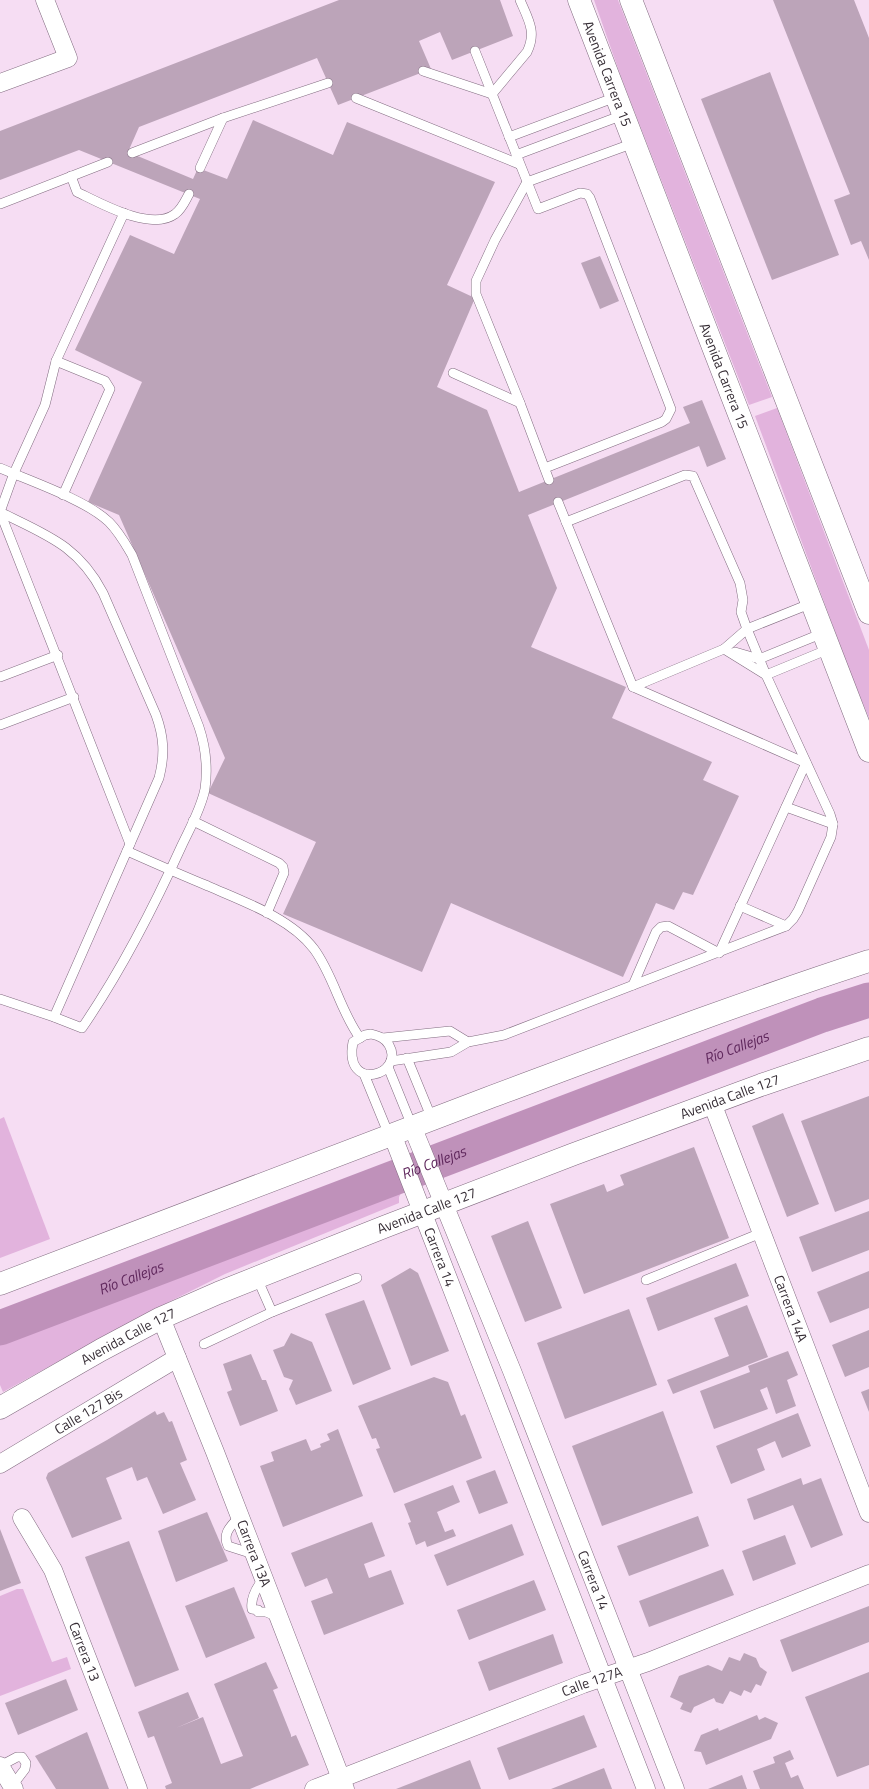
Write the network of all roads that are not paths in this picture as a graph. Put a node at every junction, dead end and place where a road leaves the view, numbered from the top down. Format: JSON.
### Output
{"nodes":[{"id":1,"x":45,"y":0,"type":"edge"},
{"id":2,"x":520,"y":0,"type":"edge"},
{"id":3,"x":579,"y":0,"type":"edge"},
{"id":4,"x":631,"y":0,"type":"edge"},
{"id":5,"x":475,"y":51,"type":"dead end"},
{"id":6,"x":423,"y":71,"type":"dead end"},
{"id":7,"x":328,"y":83,"type":"dead end"},
{"id":8,"x":0,"y":84,"type":"edge"},
{"id":9,"x":492,"y":94,"type":"junction"},
{"id":10,"x":356,"y":98,"type":"dead end"},
{"id":11,"x":620,"y":106,"type":"junction"},
{"id":12,"x":223,"y":118,"type":"junction"},
{"id":13,"x":509,"y":137,"type":"junction"},
{"id":14,"x":634,"y":143,"type":"junction"},
{"id":15,"x":132,"y":154,"type":"dead end"},
{"id":16,"x":518,"y":160,"type":"junction"},
{"id":17,"x":108,"y":162,"type":"dead end"},
{"id":18,"x":200,"y":168,"type":"dead end"},
{"id":19,"x":71,"y":176,"type":"junction"},
{"id":20,"x":527,"y":182,"type":"junction"},
{"id":21,"x":189,"y":194,"type":"dead end"},
{"id":22,"x":0,"y":204,"type":"edge"},
{"id":23,"x":124,"y":213,"type":"junction"},
{"id":24,"x":56,"y":361,"type":"junction"},
{"id":25,"x":453,"y":373,"type":"dead end"},
{"id":26,"x":520,"y":403,"type":"junction"},
{"id":27,"x":0,"y":468,"type":"edge"},
{"id":28,"x":545,"y":468,"type":"junction"},
{"id":29,"x":14,"y":474,"type":"junction"},
{"id":30,"x":549,"y":480,"type":"dead end"},
{"id":31,"x":63,"y":495,"type":"junction"},
{"id":32,"x":558,"y":502,"type":"dead end"},
{"id":33,"x":0,"y":512,"type":"edge"},
{"id":34,"x":566,"y":522,"type":"junction"},
{"id":35,"x":812,"y":603,"type":"junction"},
{"id":36,"x":869,"y":613,"type":"edge"},
{"id":37,"x":747,"y":629,"type":"junction"},
{"id":38,"x":826,"y":641,"type":"junction"},
{"id":39,"x":724,"y":649,"type":"junction"},
{"id":40,"x":58,"y":655,"type":"junction"},
{"id":41,"x":759,"y":659,"type":"junction"},
{"id":42,"x":766,"y":675,"type":"junction"},
{"id":43,"x":0,"y":677,"type":"edge"},
{"id":44,"x":633,"y":687,"type":"junction"},
{"id":45,"x":74,"y":697,"type":"junction"},
{"id":46,"x":0,"y":725,"type":"edge"},
{"id":47,"x":869,"y":751,"type":"edge"},
{"id":48,"x":806,"y":763,"type":"junction"},
{"id":49,"x":786,"y":807,"type":"junction"},
{"id":50,"x":193,"y":821,"type":"junction"},
{"id":51,"x":832,"y":824,"type":"junction"},
{"id":52,"x":129,"y":848,"type":"junction"},
{"id":53,"x":171,"y":870,"type":"junction"},
{"id":54,"x":740,"y":906,"type":"junction"},
{"id":55,"x":267,"y":913,"type":"junction"},
{"id":56,"x":786,"y":926,"type":"junction"},
{"id":57,"x":719,"y":952,"type":"junction"},
{"id":58,"x":869,"y":961,"type":"edge"},
{"id":59,"x":633,"y":985,"type":"junction"},
{"id":60,"x":0,"y":999,"type":"edge"},
{"id":61,"x":54,"y":1017,"type":"junction"},
{"id":62,"x":360,"y":1038,"type":"junction"},
{"id":63,"x":383,"y":1038,"type":"junction"},
{"id":64,"x":468,"y":1042,"type":"junction"},
{"id":65,"x":869,"y":1048,"type":"edge"},
{"id":66,"x":407,"y":1058,"type":"junction"},
{"id":67,"x":389,"y":1064,"type":"junction"},
{"id":68,"x":364,"y":1074,"type":"junction"},
{"id":69,"x":712,"y":1103,"type":"junction"},
{"id":70,"x":406,"y":1129,"type":"junction"},
{"id":71,"x":442,"y":1196,"type":"junction"},
{"id":72,"x":420,"y":1204,"type":"junction"},
{"id":73,"x":761,"y":1233,"type":"junction"},
{"id":74,"x":257,"y":1278,"type":"junction"},
{"id":75,"x":357,"y":1278,"type":"dead end"},
{"id":76,"x":646,"y":1280,"type":"dead end"},
{"id":77,"x":0,"y":1284,"type":"edge"},
{"id":78,"x":272,"y":1312,"type":"junction"},
{"id":79,"x":161,"y":1318,"type":"junction"},
{"id":80,"x":204,"y":1344,"type":"dead end"},
{"id":81,"x":178,"y":1358,"type":"junction"},
{"id":82,"x":512,"y":1371,"type":"junction"},
{"id":83,"x":489,"y":1380,"type":"junction"},
{"id":84,"x":0,"y":1408,"type":"edge"},
{"id":85,"x":0,"y":1464,"type":"edge"},
{"id":86,"x":869,"y":1513,"type":"edge"},
{"id":87,"x":22,"y":1518,"type":"dead end"},
{"id":88,"x":869,"y":1574,"type":"edge"},
{"id":89,"x":628,"y":1670,"type":"junction"},
{"id":90,"x":604,"y":1678,"type":"junction"},
{"id":91,"x":0,"y":1766,"type":"edge"},
{"id":92,"x":343,"y":1784,"type":"edge"},
{"id":93,"x":13,"y":1787,"type":"edge"},
{"id":94,"x":138,"y":1789,"type":"edge"},
{"id":95,"x":314,"y":1789,"type":"edge"},
{"id":96,"x":646,"y":1789,"type":"edge"},
{"id":97,"x":675,"y":1789,"type":"edge"}],
"edges":[{"from":1,"to":8,"type":"street"},
{"from":2,"to":9,"type":"lane"},
{"from":3,"to":11,"type":"main road","name":"Avenida Carrera 15"},
{"from":4,"to":36,"type":"main road"},
{"from":5,"to":9,"type":"lane"},
{"from":6,"to":9,"type":"lane"},
{"from":7,"to":12,"type":"lane"},
{"from":9,"to":13,"type":"lane"},
{"from":10,"to":16,"type":"lane"},
{"from":11,"to":13,"type":"lane"},
{"from":11,"to":14,"type":"main road","name":"Avenida Carrera 15"},
{"from":11,"to":16,"type":"lane"},
{"from":12,"to":15,"type":"lane"},
{"from":12,"to":18,"type":"lane"},
{"from":13,"to":16,"type":"lane"},
{"from":14,"to":20,"type":"lane"},
{"from":14,"to":35,"type":"main road","name":"Avenida Carrera 15"},
{"from":16,"to":20,"type":"lane"},
{"from":17,"to":19,"type":"lane"},
{"from":19,"to":22,"type":"lane"},
{"from":19,"to":23,"type":"lane"},
{"from":20,"to":26,"type":"lane"},
{"from":20,"to":28,"type":"lane"},
{"from":21,"to":23,"type":"lane"},
{"from":23,"to":24,"type":"lane"},
{"from":24,"to":29,"type":"lane"},
{"from":24,"to":31,"type":"lane"},
{"from":25,"to":26,"type":"lane"},
{"from":26,"to":28,"type":"lane"},
{"from":27,"to":29,"type":"lane"},
{"from":28,"to":30,"type":"lane"},
{"from":29,"to":31,"type":"lane"},
{"from":29,"to":33,"type":"lane"},
{"from":31,"to":50,"type":"lane"},
{"from":32,"to":34,"type":"lane"},
{"from":33,"to":40,"type":"lane"},
{"from":33,"to":52,"type":"lane"},
{"from":34,"to":37,"type":"lane"},
{"from":34,"to":44,"type":"lane"},
{"from":35,"to":37,"type":"lane"},
{"from":35,"to":38,"type":"main road","name":"Avenida Carrera 15"},
{"from":37,"to":39,"type":"lane"},
{"from":37,"to":41,"type":"lane"},
{"from":38,"to":41,"type":"lane"},
{"from":38,"to":42,"type":"lane"},
{"from":38,"to":47,"type":"main road","name":"Avenida Carrera 15"},
{"from":39,"to":41,"type":"lane"},
{"from":39,"to":42,"type":"lane"},
{"from":39,"to":44,"type":"lane"},
{"from":40,"to":43,"type":"lane"},
{"from":40,"to":45,"type":"lane"},
{"from":41,"to":42,"type":"lane"},
{"from":42,"to":48,"type":"lane"},
{"from":44,"to":48,"type":"lane"},
{"from":45,"to":46,"type":"lane"},
{"from":45,"to":52,"type":"lane"},
{"from":48,"to":49,"type":"lane"},
{"from":48,"to":51,"type":"lane"},
{"from":49,"to":51,"type":"lane"},
{"from":49,"to":54,"type":"lane"},
{"from":50,"to":53,"type":"lane"},
{"from":50,"to":55,"type":"lane"},
{"from":51,"to":56,"type":"lane"},
{"from":52,"to":53,"type":"lane"},
{"from":52,"to":61,"type":"lane"},
{"from":53,"to":55,"type":"lane"},
{"from":53,"to":61,"type":"lane"},
{"from":54,"to":56,"type":"lane"},
{"from":54,"to":57,"type":"lane"},
{"from":55,"to":62,"type":"lane"},
{"from":56,"to":57,"type":"lane"},
{"from":57,"to":59,"type":"lane"},
{"from":57,"to":59,"type":"lane"},
{"from":58,"to":70,"type":"main road"},
{"from":59,"to":64,"type":"lane"},
{"from":60,"to":61,"type":"lane"},
{"from":62,"to":63,"type":"lane"},
{"from":62,"to":68,"type":"lane"},
{"from":63,"to":64,"type":"lane"},
{"from":63,"to":67,"type":"lane"},
{"from":64,"to":66,"type":"lane"},
{"from":65,"to":69,"type":"main road","name":"Avenida Calle 127"},
{"from":66,"to":67,"type":"lane"},
{"from":66,"to":70,"type":"lane"},
{"from":67,"to":68,"type":"lane"},
{"from":67,"to":70,"type":"lane"},
{"from":68,"to":70,"type":"lane"},
{"from":69,"to":71,"type":"main road","name":"Avenida Calle 127"},
{"from":69,"to":73,"type":"street","name":"Carrera 14A"},
{"from":70,"to":71,"type":"street","name":"Carrera 14"},
{"from":70,"to":72,"type":"street","name":"Carrera 14"},
{"from":70,"to":77,"type":"main road"},
{"from":71,"to":72,"type":"main road","name":"Avenida Calle 127"},
{"from":71,"to":82,"type":"street","name":"Carrera 14"},
{"from":72,"to":74,"type":"main road","name":"Avenida Calle 127"},
{"from":72,"to":83,"type":"street","name":"Carrera 14"},
{"from":73,"to":76,"type":"lane"},
{"from":73,"to":86,"type":"street","name":"Carrera 14A"},
{"from":74,"to":78,"type":"lane"},
{"from":74,"to":79,"type":"main road","name":"Avenida Calle 127"},
{"from":75,"to":78,"type":"lane"},
{"from":78,"to":80,"type":"lane"},
{"from":79,"to":81,"type":"street","name":"Carrera 13A"},
{"from":79,"to":84,"type":"main road","name":"Avenida Calle 127"},
{"from":81,"to":85,"type":"street","name":"Calle 127 Bis"},
{"from":81,"to":92,"type":"street","name":"Carrera 13A"},
{"from":82,"to":83,"type":"street"},
{"from":82,"to":89,"type":"street","name":"Carrera 14"},
{"from":83,"to":90,"type":"street","name":"Carrera 14"},
{"from":87,"to":94,"type":"street","name":"Carrera 13"},
{"from":88,"to":89,"type":"street","name":"Calle 127A"},
{"from":89,"to":90,"type":"street","name":"Calle 127A"},
{"from":89,"to":97,"type":"street","name":"Carrera 14"},
{"from":90,"to":92,"type":"street","name":"Calle 127A"},
{"from":90,"to":96,"type":"street","name":"Carrera 14"},
{"from":91,"to":93,"type":"street"},
{"from":91,"to":93,"type":"lane"},
{"from":92,"to":95,"type":"street","name":"Calle 127A"}]}
